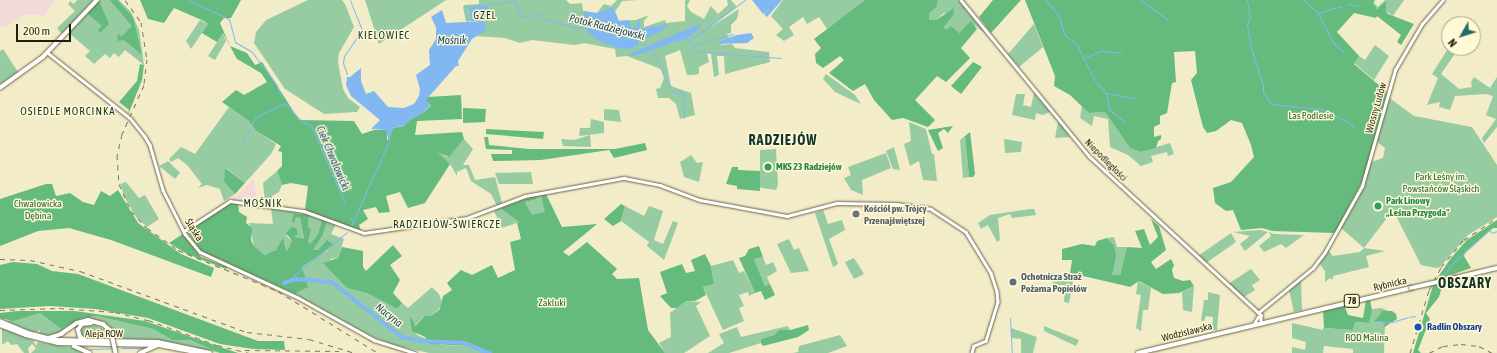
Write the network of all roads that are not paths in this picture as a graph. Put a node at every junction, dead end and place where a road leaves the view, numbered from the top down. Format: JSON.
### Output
{"nodes":[{"id":1,"x":97,"y":0,"type":"edge"},
{"id":2,"x":961,"y":0,"type":"edge"},
{"id":3,"x":1443,"y":0,"type":"edge"},
{"id":4,"x":48,"y":53,"type":"junction"},
{"id":5,"x":0,"y":88,"type":"edge"},
{"id":6,"x":184,"y":231,"type":"junction"},
{"id":7,"x":1497,"y":268,"type":"edge"},
{"id":8,"x":1258,"y":313,"type":"junction"},
{"id":9,"x":1258,"y":317,"type":"junction"},
{"id":10,"x":1262,"y":317,"type":"junction"},
{"id":11,"x":1268,"y":320,"type":"junction"},
{"id":12,"x":0,"y":322,"type":"edge"},
{"id":13,"x":1261,"y":322,"type":"junction"},
{"id":14,"x":1254,"y":324,"type":"junction"},
{"id":15,"x":0,"y":325,"type":"edge"},
{"id":16,"x":1240,"y":327,"type":"joint"},
{"id":17,"x":113,"y":334,"type":"junction"},
{"id":18,"x":39,"y":338,"type":"junction"},
{"id":19,"x":48,"y":338,"type":"junction"},
{"id":20,"x":88,"y":342,"type":"junction"},
{"id":21,"x":68,"y":344,"type":"junction"},
{"id":22,"x":159,"y":346,"type":"junction"},
{"id":23,"x":90,"y":353,"type":"edge"},
{"id":24,"x":117,"y":353,"type":"edge"},
{"id":25,"x":140,"y":353,"type":"edge"},
{"id":26,"x":200,"y":353,"type":"edge"},
{"id":27,"x":210,"y":353,"type":"edge"},
{"id":28,"x":415,"y":353,"type":"edge"},
{"id":29,"x":972,"y":353,"type":"edge"},
{"id":30,"x":1138,"y":353,"type":"edge"}],
"edges":[{"from":1,"to":4,"type":"main road"},
{"from":2,"to":8,"type":"street","name":"Niepodległości"},
{"from":3,"to":8,"type":"street","name":"Wiosny Ludów"},
{"from":4,"to":5,"type":"main road"},
{"from":4,"to":6,"type":"street","name":"Śląska"},
{"from":6,"to":28,"type":"street","name":"Śląska"},
{"from":6,"to":29,"type":"street"},
{"from":7,"to":11,"type":"main road","name":"Rybnicka","number":"78","bridge":true},
{"from":8,"to":9,"type":"street"},
{"from":8,"to":10,"type":"street","name":"Niepodległości"},
{"from":9,"to":13,"type":"street"},
{"from":9,"to":14,"type":"street"},
{"from":10,"to":11,"type":"street","name":"Niepodległości"},
{"from":10,"to":13,"type":"street"},
{"from":11,"to":13,"type":"main road","name":"Rybnicka","number":"78"},
{"from":12,"to":18,"type":"main road","name":"Aleja ROW"},
{"from":13,"to":14,"type":"main road","name":"Rybnicka","number":"78"},
{"from":14,"to":16,"type":"main road","name":"Rybnicka","number":"78"},
{"from":15,"to":18,"type":"main road","name":"Aleja ROW"},
{"from":16,"to":30,"type":"main road","name":"Wodzisławska","number":"78"},
{"from":17,"to":19,"type":"main road"},
{"from":17,"to":20,"type":"main road"},
{"from":17,"to":24,"type":"main road","bridge":true},
{"from":18,"to":19,"type":"main road","name":"Aleja ROW"},
{"from":18,"to":21,"type":"main road","name":"Aleja ROW"},
{"from":19,"to":20,"type":"main road","name":"Aleja ROW"},
{"from":20,"to":27,"type":"main road","name":"Aleja ROW"},
{"from":21,"to":22,"type":"main road","name":"Aleja ROW"},
{"from":21,"to":23,"type":"main road"},
{"from":22,"to":25,"type":"main road"},
{"from":22,"to":26,"type":"main road","name":"Aleja ROW"}]}
